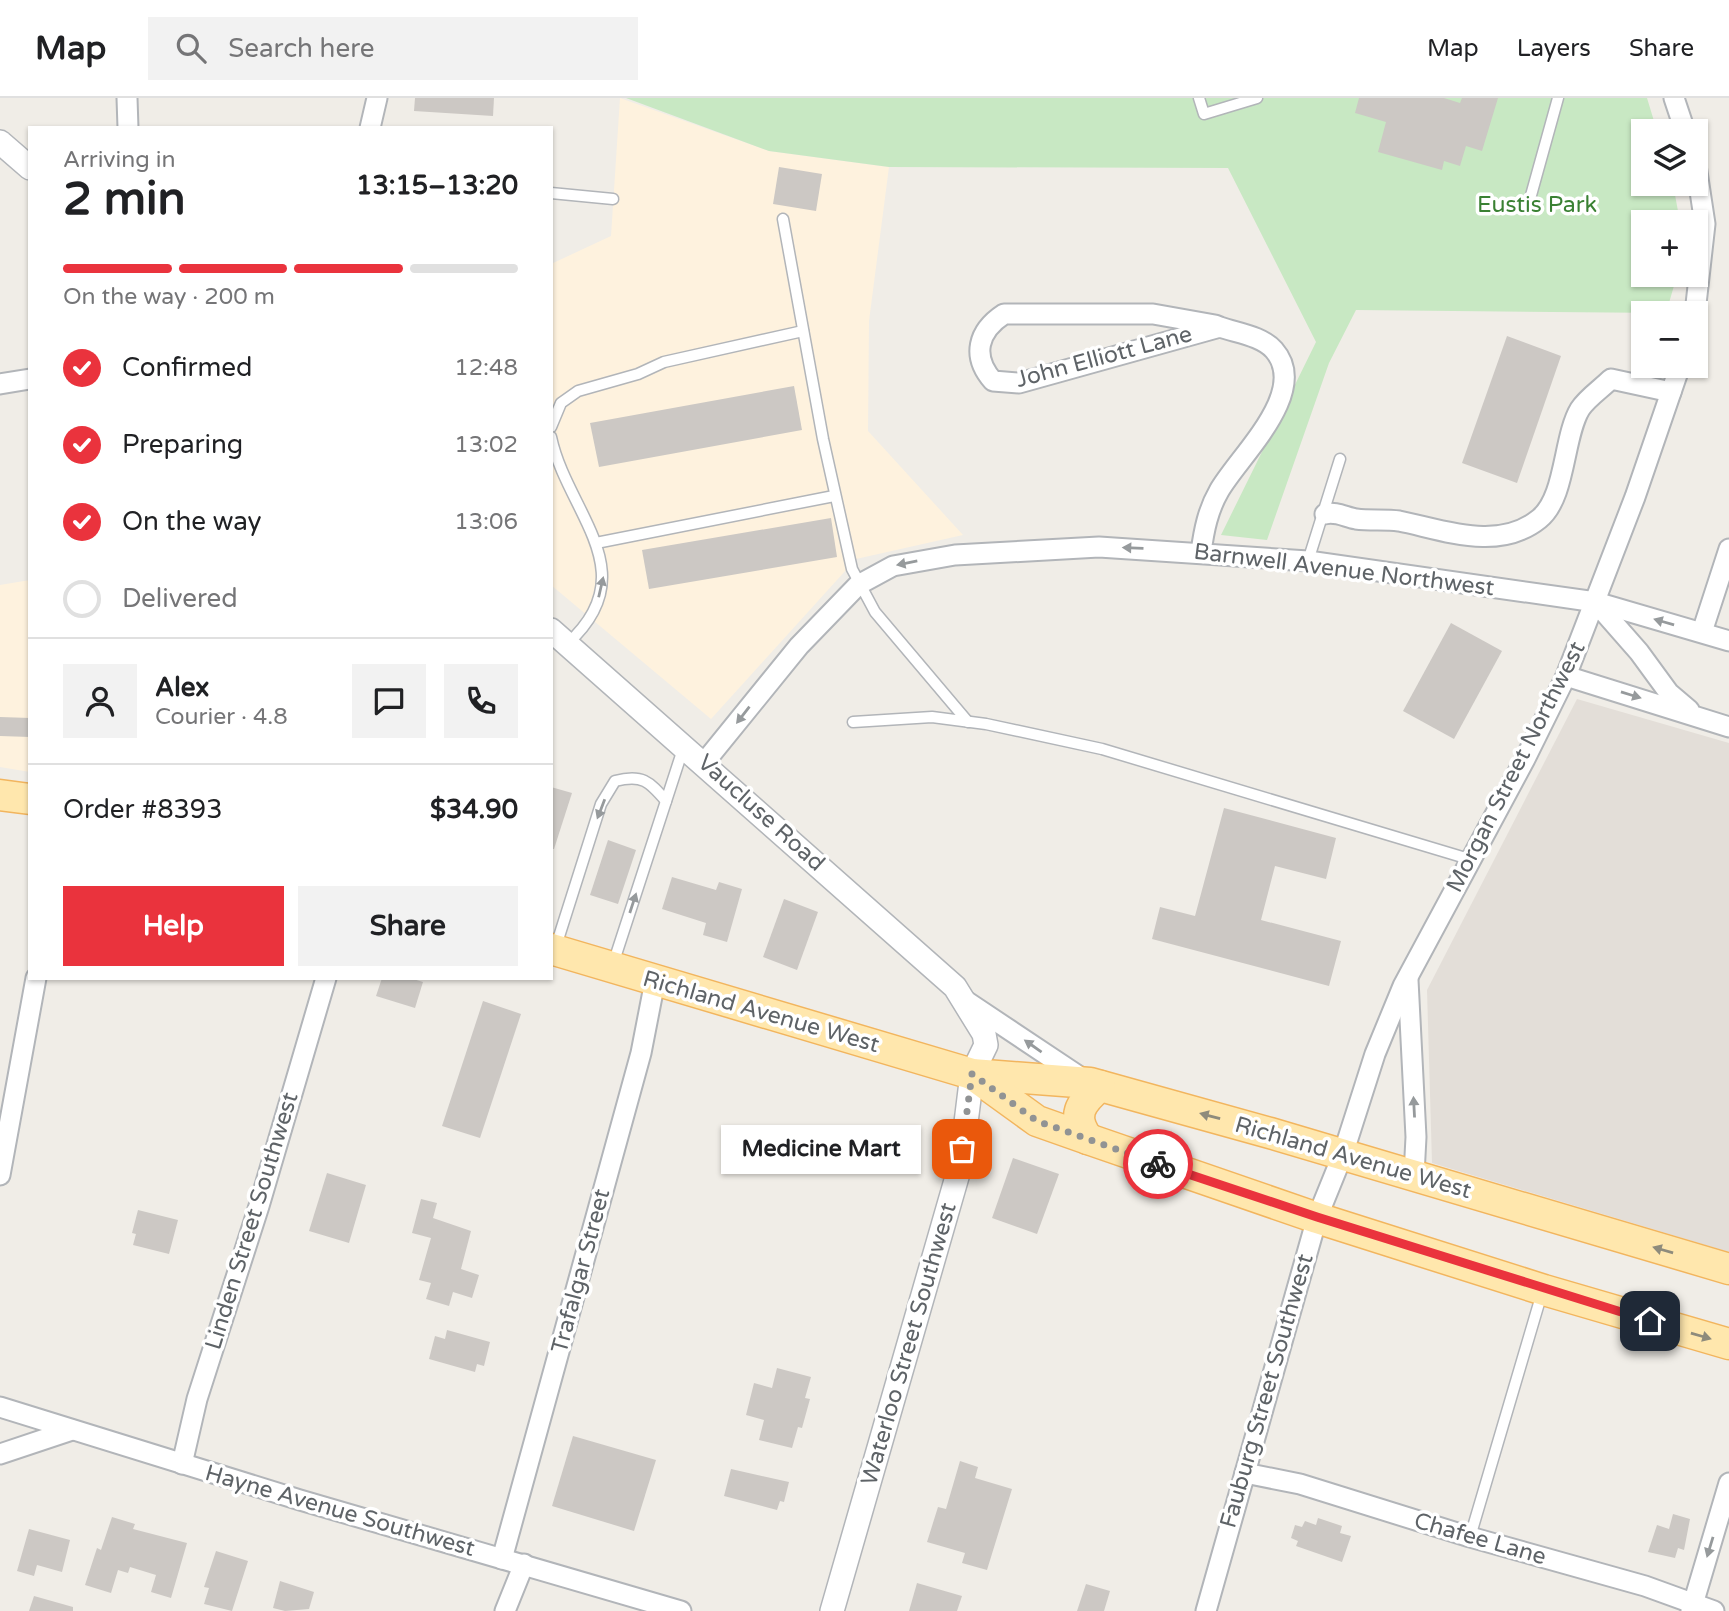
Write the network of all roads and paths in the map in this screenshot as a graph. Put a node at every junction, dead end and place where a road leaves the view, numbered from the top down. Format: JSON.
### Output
{"nodes":[{"id":1,"x":127,"y":98,"type":"edge"},
{"id":2,"x":377,"y":98,"type":"edge"},
{"id":3,"x":1199,"y":98,"type":"edge"},
{"id":4,"x":1257,"y":98,"type":"edge"},
{"id":5,"x":1558,"y":98,"type":"edge"},
{"id":6,"x":1674,"y":98,"type":"edge"},
{"id":7,"x":1681,"y":119,"type":"edge"},
{"id":8,"x":128,"y":126,"type":"edge"},
{"id":9,"x":370,"y":126,"type":"edge"},
{"id":10,"x":0,"y":142,"type":"edge"},
{"id":11,"x":28,"y":166,"type":"edge"},
{"id":12,"x":553,"y":193,"type":"edge"},
{"id":13,"x":1701,"y":196,"type":"edge"},
{"id":14,"x":1530,"y":199,"type":"dead end"},
{"id":15,"x":613,"y":200,"type":"dead end"},
{"id":16,"x":783,"y":219,"type":"dead end"},
{"id":17,"x":1696,"y":301,"type":"edge"},
{"id":18,"x":1220,"y":327,"type":"junction"},
{"id":19,"x":803,"y":331,"type":"junction"},
{"id":20,"x":1676,"y":378,"type":"edge"},
{"id":21,"x":28,"y":379,"type":"edge"},
{"id":22,"x":0,"y":384,"type":"edge"},
{"id":23,"x":1671,"y":391,"type":"junction"},
{"id":24,"x":553,"y":422,"type":"edge"},
{"id":25,"x":553,"y":456,"type":"edge"},
{"id":26,"x":1340,"y":458,"type":"dead end"},
{"id":27,"x":834,"y":496,"type":"junction"},
{"id":28,"x":1325,"y":514,"type":"junction"},
{"id":29,"x":596,"y":543,"type":"junction"},
{"id":30,"x":1729,"y":549,"type":"edge"},
{"id":31,"x":1201,"y":552,"type":"junction"},
{"id":32,"x":1308,"y":561,"type":"junction"},
{"id":33,"x":858,"y":585,"type":"junction"},
{"id":34,"x":1596,"y":602,"type":"junction"},
{"id":35,"x":1702,"y":632,"type":"junction"},
{"id":36,"x":559,"y":637,"type":"edge"},
{"id":37,"x":1729,"y":641,"type":"edge"},
{"id":38,"x":1566,"y":676,"type":"junction"},
{"id":39,"x":853,"y":722,"type":"dead end"},
{"id":40,"x":968,"y":722,"type":"junction"},
{"id":41,"x":1719,"y":724,"type":"edge"},
{"id":42,"x":684,"y":746,"type":"junction"},
{"id":43,"x":704,"y":762,"type":"junction"},
{"id":44,"x":0,"y":795,"type":"edge"},
{"id":45,"x":28,"y":799,"type":"edge"},
{"id":46,"x":666,"y":801,"type":"junction"},
{"id":47,"x":1469,"y":859,"type":"junction"},
{"id":48,"x":553,"y":950,"type":"edge"},
{"id":49,"x":612,"y":968,"type":"junction"},
{"id":50,"x":1408,"y":977,"type":"junction"},
{"id":51,"x":35,"y":980,"type":"edge"},
{"id":52,"x":325,"y":980,"type":"edge"},
{"id":53,"x":655,"y":981,"type":"junction"},
{"id":54,"x":966,"y":1001,"type":"junction"},
{"id":55,"x":972,"y":1074,"type":"junction"},
{"id":56,"x":9,"y":1083,"type":"edge"},
{"id":57,"x":1095,"y":1085,"type":"junction"},
{"id":58,"x":1088,"y":1139,"type":"junction"},
{"id":59,"x":1342,"y":1154,"type":"junction"},
{"id":60,"x":0,"y":1175,"type":"edge"},
{"id":61,"x":1414,"y":1175,"type":"junction"},
{"id":62,"x":1317,"y":1217,"type":"junction"},
{"id":63,"x":1729,"y":1269,"type":"edge"},
{"id":64,"x":1544,"y":1290,"type":"junction"},
{"id":65,"x":1729,"y":1344,"type":"edge"},
{"id":66,"x":0,"y":1407,"type":"edge"},
{"id":67,"x":72,"y":1430,"type":"junction"},
{"id":68,"x":0,"y":1454,"type":"edge"},
{"id":69,"x":182,"y":1464,"type":"junction"},
{"id":70,"x":1245,"y":1473,"type":"junction"},
{"id":71,"x":1729,"y":1483,"type":"edge"},
{"id":72,"x":1470,"y":1537,"type":"junction"},
{"id":73,"x":502,"y":1559,"type":"junction"},
{"id":74,"x":524,"y":1564,"type":"junction"},
{"id":75,"x":1692,"y":1608,"type":"edge"},
{"id":76,"x":505,"y":1611,"type":"edge"},
{"id":77,"x":681,"y":1611,"type":"edge"},
{"id":78,"x":832,"y":1611,"type":"edge"},
{"id":79,"x":1206,"y":1611,"type":"edge"},
{"id":80,"x":1714,"y":1611,"type":"edge"}],
"edges":[{"from":1,"to":8,"type":"street"},
{"from":2,"to":9,"type":"street"},
{"from":3,"to":4,"type":"lane"},
{"from":5,"to":14,"type":"lane"},
{"from":6,"to":7,"type":"street"},
{"from":10,"to":11,"type":"street"},
{"from":12,"to":15,"type":"lane"},
{"from":13,"to":17,"type":"street"},
{"from":16,"to":19,"type":"lane"},
{"from":18,"to":18,"type":"street","name":"John Elliott Lane"},
{"from":18,"to":31,"type":"street","name":"John Elliott Lane"},
{"from":19,"to":24,"type":"lane"},
{"from":19,"to":27,"type":"lane"},
{"from":20,"to":23,"type":"street","name":"Morgan Street Northwest"},
{"from":21,"to":22,"type":"street"},
{"from":23,"to":28,"type":"street"},
{"from":23,"to":34,"type":"street","name":"Morgan Street Northwest"},
{"from":25,"to":29,"type":"lane"},
{"from":26,"to":28,"type":"lane"},
{"from":27,"to":29,"type":"lane"},
{"from":27,"to":33,"type":"lane"},
{"from":28,"to":32,"type":"lane"},
{"from":36,"to":29,"type":"lane","one_way":true},
{"from":30,"to":35,"type":"street"},
{"from":31,"to":32,"type":"street","name":"Barnwell Avenue Northwest"},
{"from":31,"to":33,"type":"street","name":"Barnwell Avenue Northwest","one_way":true},
{"from":32,"to":34,"type":"street","name":"Barnwell Avenue Northwest"},
{"from":33,"to":40,"type":"lane"},
{"from":33,"to":43,"type":"street","name":"Barnwell Avenue Northwest","one_way":true},
{"from":35,"to":34,"type":"street","name":"Barnwell Avenue Northwest","one_way":true},
{"from":34,"to":38,"type":"street","name":"Morgan Street Northwest"},
{"from":34,"to":41,"type":"street"},
{"from":35,"to":37,"type":"street","name":"Barnwell Avenue Northwest"},
{"from":36,"to":42,"type":"street","name":"Vaucluse Road"},
{"from":38,"to":41,"type":"street","one_way":true},
{"from":38,"to":47,"type":"street","name":"Morgan Street Northwest"},
{"from":39,"to":40,"type":"lane"},
{"from":40,"to":47,"type":"lane"},
{"from":42,"to":43,"type":"street","name":"Vaucluse Road"},
{"from":42,"to":46,"type":"lane"},
{"from":43,"to":54,"type":"street","name":"Vaucluse Road"},
{"from":44,"to":45,"type":"main road"},
{"from":46,"to":48,"type":"lane","one_way":true},
{"from":49,"to":46,"type":"lane","one_way":true},
{"from":47,"to":50,"type":"street","name":"Morgan Street Northwest"},
{"from":48,"to":49,"type":"main road","name":"Richland Avenue West"},
{"from":49,"to":53,"type":"main road","name":"Richland Avenue West"},
{"from":50,"to":59,"type":"street","name":"Fauburg Street Southwest"},
{"from":61,"to":50,"type":"street","one_way":true},
{"from":51,"to":56,"type":"street"},
{"from":52,"to":69,"type":"street","name":"Linden Street Southwest"},
{"from":53,"to":55,"type":"main road","name":"Richland Avenue West"},
{"from":53,"to":73,"type":"street","name":"Trafalgar Street"},
{"from":54,"to":55,"type":"street","name":"Vaucluse Road"},
{"from":57,"to":54,"type":"street","one_way":true},
{"from":55,"to":57,"type":"main road","name":"Richland Avenue West"},
{"from":55,"to":58,"type":"main road","name":"Richland Avenue West"},
{"from":55,"to":78,"type":"street","name":"Waterloo Street Southwest"},
{"from":56,"to":60,"type":"street"},
{"from":57,"to":58,"type":"main road"},
{"from":59,"to":57,"type":"main road","name":"Richland Avenue West","one_way":true},
{"from":58,"to":62,"type":"main road","name":"Richland Avenue West"},
{"from":59,"to":61,"type":"main road","name":"Richland Avenue West"},
{"from":59,"to":62,"type":"street","name":"Fauburg Street Southwest"},
{"from":63,"to":61,"type":"main road","name":"Richland Avenue West","one_way":true},
{"from":62,"to":64,"type":"main road","name":"Richland Avenue West"},
{"from":62,"to":70,"type":"street","name":"Fauburg Street Southwest"},
{"from":64,"to":65,"type":"main road","name":"Richland Avenue West","one_way":true},
{"from":64,"to":72,"type":"lane"},
{"from":66,"to":67,"type":"street","name":"Hayne Avenue Southwest"},
{"from":67,"to":68,"type":"street"},
{"from":67,"to":69,"type":"street","name":"Hayne Avenue Southwest"},
{"from":69,"to":73,"type":"street","name":"Hayne Avenue Southwest"},
{"from":70,"to":72,"type":"street","name":"Chafee Lane"},
{"from":70,"to":79,"type":"street","name":"Fauburg Street Southwest"},
{"from":71,"to":75,"type":"street","one_way":true},
{"from":72,"to":75,"type":"street","name":"Chafee Lane"},
{"from":73,"to":74,"type":"street","name":"Hayne Avenue Southwest"},
{"from":74,"to":76,"type":"street"},
{"from":74,"to":77,"type":"street","name":"Hayne Avenue Southwest"},
{"from":75,"to":80,"type":"street","name":"Chafee Lane"}]}
